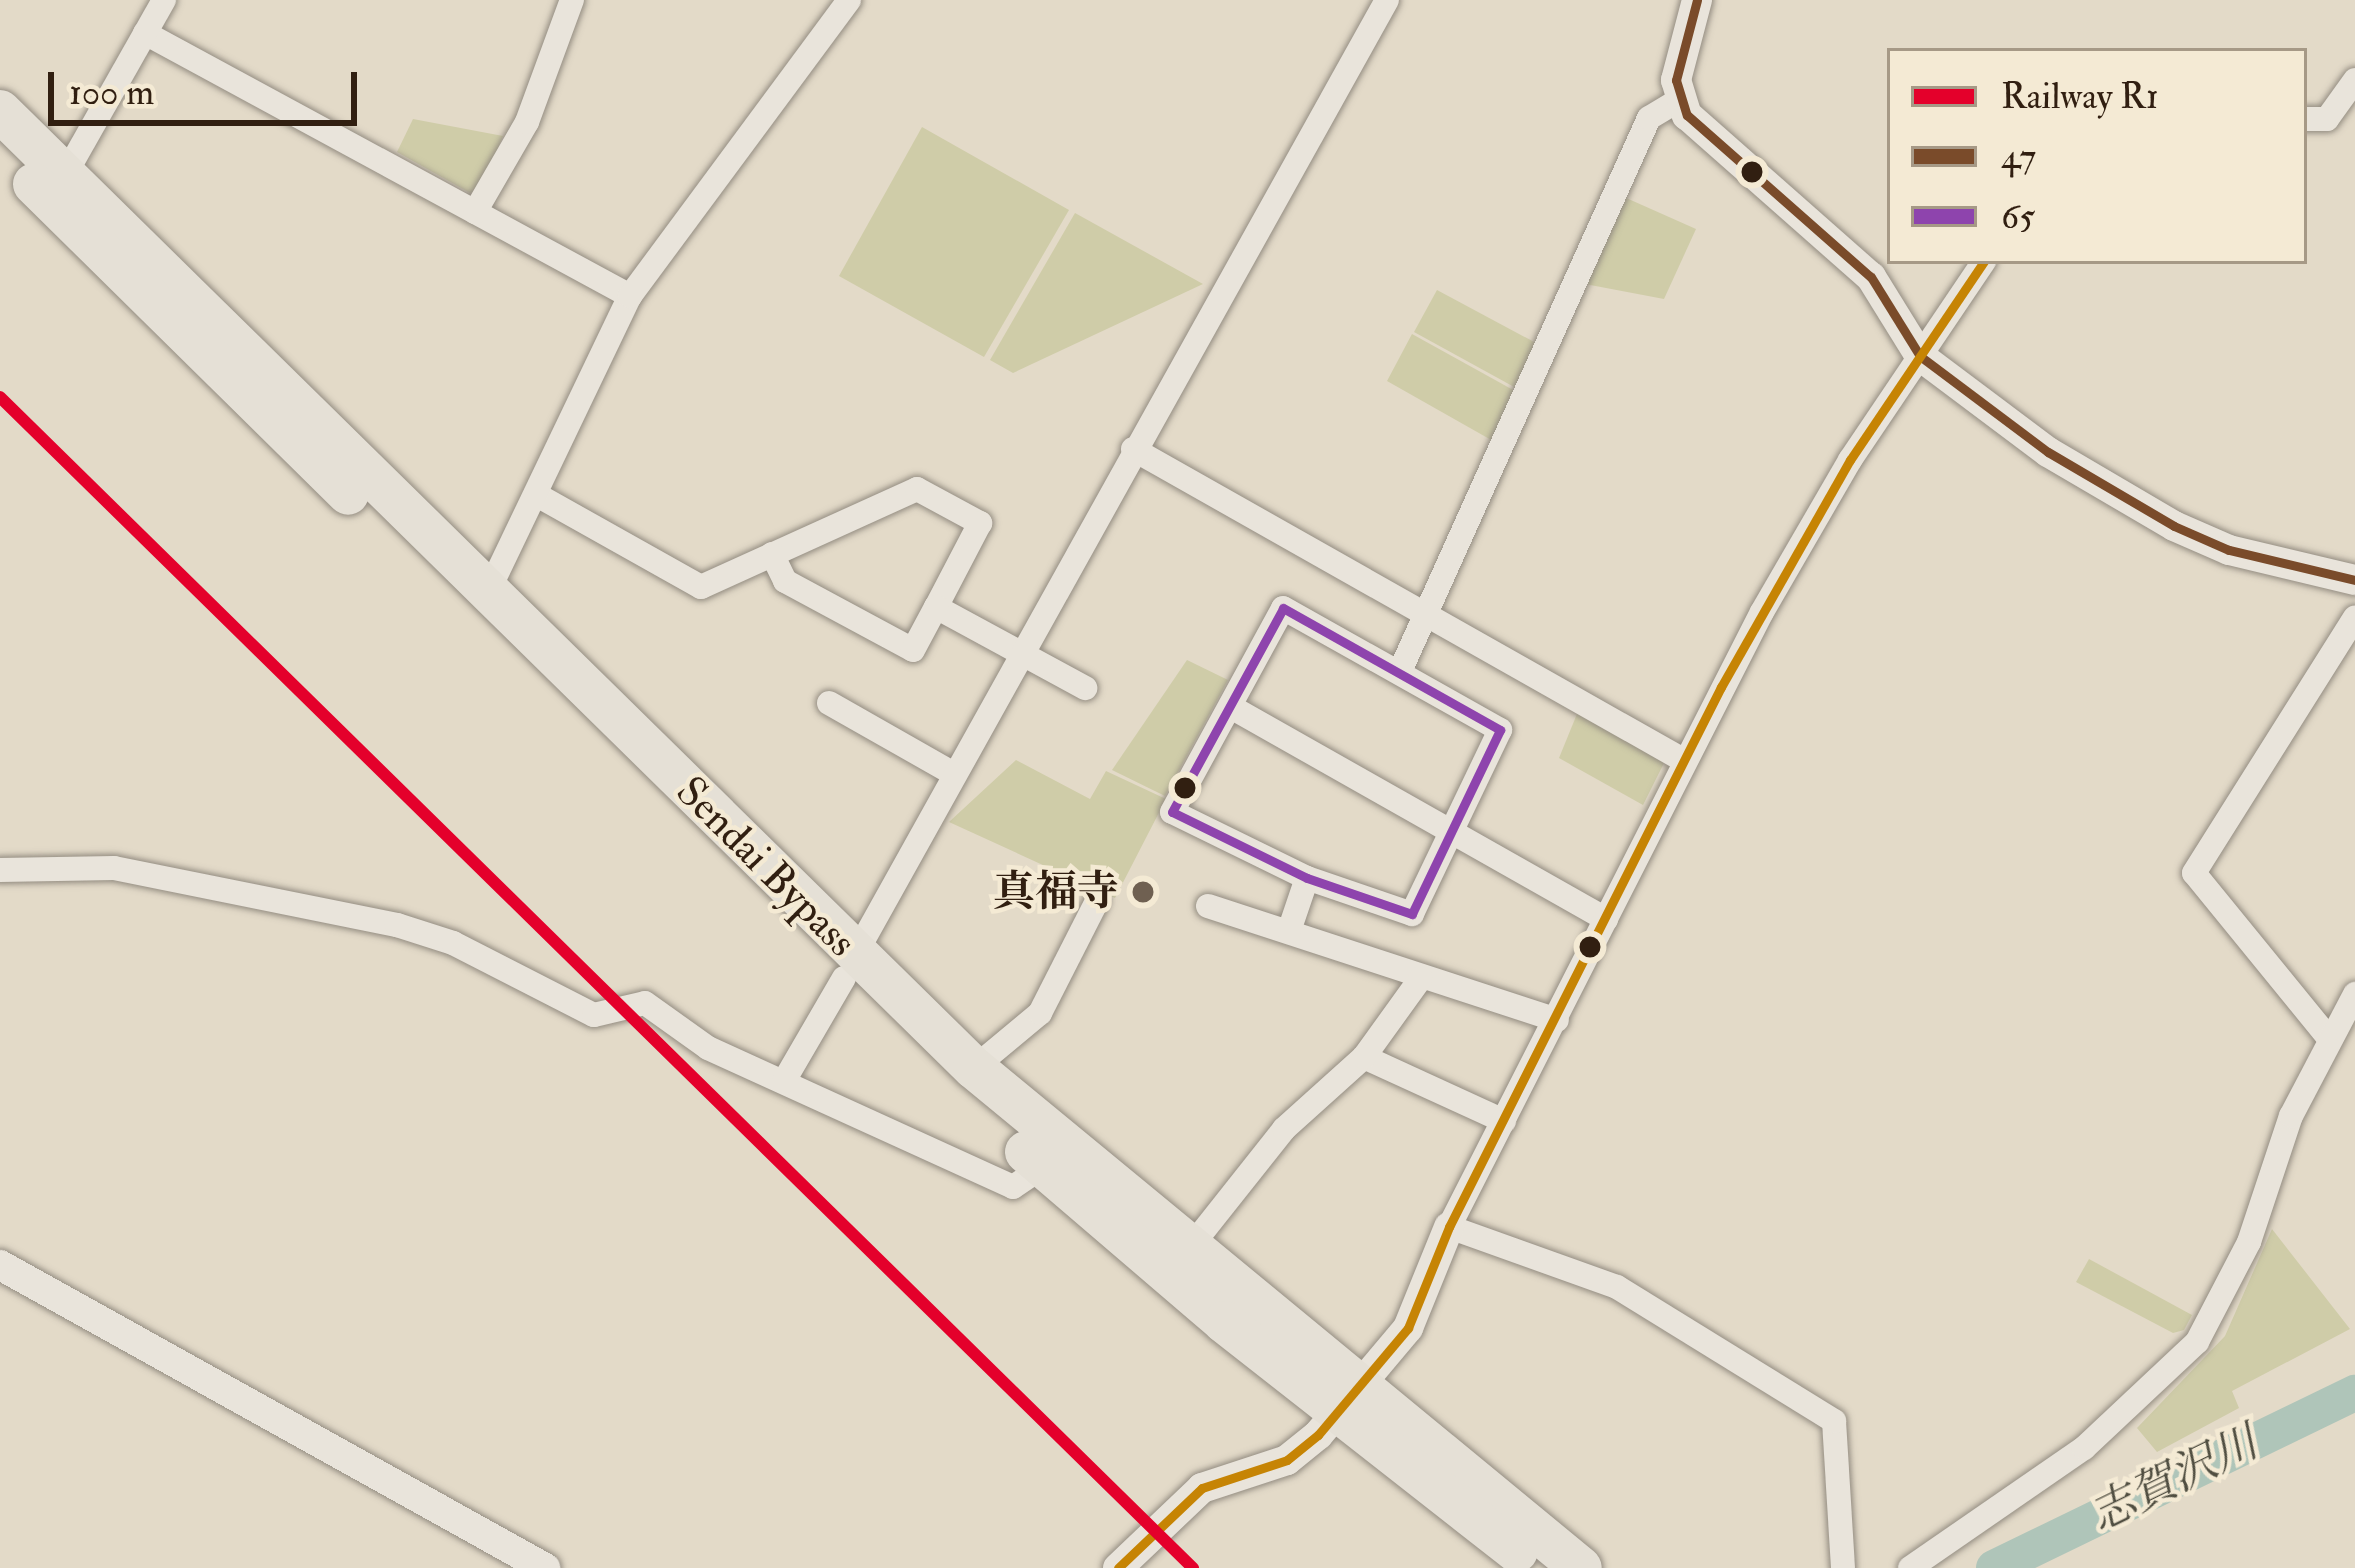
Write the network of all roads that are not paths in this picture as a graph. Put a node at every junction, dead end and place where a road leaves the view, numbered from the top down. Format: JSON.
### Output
{"nodes":[{"id":1,"x":164,"y":0,"type":"edge"},
{"id":2,"x":572,"y":0,"type":"edge"},
{"id":3,"x":849,"y":0,"type":"edge"},
{"id":4,"x":1388,"y":0,"type":"edge"},
{"id":5,"x":1696,"y":0,"type":"edge"},
{"id":6,"x":146,"y":32,"type":"junction"},
{"id":7,"x":2355,"y":80,"type":"edge"},
{"id":8,"x":1679,"y":100,"type":"junction"},
{"id":9,"x":0,"y":111,"type":"edge"},
{"id":10,"x":2307,"y":119,"type":"edge"},
{"id":11,"x":0,"y":150,"type":"edge"},
{"id":12,"x":57,"y":186,"type":"junction"},
{"id":13,"x":475,"y":212,"type":"junction"},
{"id":14,"x":1982,"y":264,"type":"edge"},
{"id":15,"x":631,"y":296,"type":"junction"},
{"id":16,"x":1920,"y":356,"type":"junction"},
{"id":17,"x":1133,"y":449,"type":"junction"},
{"id":18,"x":537,"y":495,"type":"junction"},
{"id":19,"x":772,"y":554,"type":"junction"},
{"id":20,"x":2355,"y":580,"type":"edge"},
{"id":21,"x":488,"y":592,"type":"junction"},
{"id":22,"x":936,"y":608,"type":"junction"},
{"id":23,"x":1425,"y":616,"type":"junction"},
{"id":24,"x":2355,"y":617,"type":"edge"},
{"id":25,"x":1019,"y":655,"type":"junction"},
{"id":26,"x":1401,"y":669,"type":"junction"},
{"id":27,"x":1084,"y":688,"type":"dead end"},
{"id":28,"x":829,"y":703,"type":"dead end"},
{"id":29,"x":1231,"y":707,"type":"junction"},
{"id":30,"x":1685,"y":761,"type":"junction"},
{"id":31,"x":952,"y":773,"type":"junction"},
{"id":32,"x":1454,"y":831,"type":"junction"},
{"id":33,"x":0,"y":870,"type":"edge"},
{"id":34,"x":1307,"y":878,"type":"junction"},
{"id":35,"x":1097,"y":901,"type":"dead end"},
{"id":36,"x":1208,"y":906,"type":"dead end"},
{"id":37,"x":1606,"y":919,"type":"junction"},
{"id":38,"x":1289,"y":931,"type":"junction"},
{"id":39,"x":850,"y":967,"type":"junction"},
{"id":40,"x":1421,"y":978,"type":"junction"},
{"id":41,"x":2355,"y":994,"type":"edge"},
{"id":42,"x":1557,"y":1020,"type":"junction"},
{"id":43,"x":2327,"y":1036,"type":"junction"},
{"id":44,"x":1364,"y":1057,"type":"junction"},
{"id":45,"x":974,"y":1068,"type":"junction"},
{"id":46,"x":784,"y":1081,"type":"junction"},
{"id":47,"x":1504,"y":1121,"type":"junction"},
{"id":48,"x":1043,"y":1167,"type":"junction"},
{"id":49,"x":1449,"y":1227,"type":"junction"},
{"id":50,"x":1189,"y":1249,"type":"junction"},
{"id":51,"x":0,"y":1264,"type":"edge"},
{"id":52,"x":1349,"y":1400,"type":"junction"},
{"id":53,"x":545,"y":1568,"type":"edge"},
{"id":54,"x":1118,"y":1568,"type":"edge"},
{"id":55,"x":1536,"y":1568,"type":"edge"},
{"id":56,"x":1581,"y":1568,"type":"edge"},
{"id":57,"x":1843,"y":1568,"type":"edge"},
{"id":58,"x":1910,"y":1568,"type":"edge"}],
"edges":[{"from":1,"to":6,"type":"street"},
{"from":2,"to":13,"type":"street"},
{"from":3,"to":15,"type":"street"},
{"from":4,"to":17,"type":"street"},
{"from":5,"to":8,"type":"street"},
{"from":6,"to":12,"type":"street"},
{"from":6,"to":13,"type":"street"},
{"from":7,"to":10,"type":"street"},
{"from":8,"to":16,"type":"street"},
{"from":8,"to":23,"type":"street"},
{"from":9,"to":12,"type":"highway","name":"Sendai Bypass"},
{"from":11,"to":12,"type":"highway","name":"Sendai Bypass"},
{"from":12,"to":21,"type":"highway","name":"Sendai Bypass"},
{"from":12,"to":39,"type":"highway","name":"Sendai Bypass"},
{"from":13,"to":15,"type":"street"},
{"from":14,"to":16,"type":"street"},
{"from":15,"to":18,"type":"street"},
{"from":16,"to":20,"type":"street"},
{"from":16,"to":30,"type":"street"},
{"from":17,"to":23,"type":"street"},
{"from":17,"to":25,"type":"street"},
{"from":18,"to":19,"type":"street"},
{"from":18,"to":21,"type":"street"},
{"from":19,"to":22,"type":"street"},
{"from":19,"to":22,"type":"street"},
{"from":21,"to":39,"type":"highway","name":"Sendai Bypass"},
{"from":22,"to":25,"type":"street"},
{"from":23,"to":26,"type":"street"},
{"from":23,"to":30,"type":"street"},
{"from":24,"to":43,"type":"street"},
{"from":25,"to":27,"type":"street"},
{"from":25,"to":31,"type":"street"},
{"from":26,"to":29,"type":"street"},
{"from":26,"to":32,"type":"street"},
{"from":28,"to":31,"type":"street"},
{"from":29,"to":32,"type":"street"},
{"from":29,"to":34,"type":"street"},
{"from":30,"to":37,"type":"street"},
{"from":31,"to":39,"type":"street"},
{"from":32,"to":34,"type":"street"},
{"from":32,"to":37,"type":"street"},
{"from":33,"to":46,"type":"street"},
{"from":34,"to":38,"type":"street"},
{"from":35,"to":45,"type":"street"},
{"from":36,"to":38,"type":"street"},
{"from":37,"to":42,"type":"street"},
{"from":38,"to":40,"type":"street"},
{"from":39,"to":45,"type":"highway","name":"Sendai Bypass"},
{"from":39,"to":46,"type":"street"},
{"from":39,"to":48,"type":"highway","name":"Sendai Bypass"},
{"from":40,"to":42,"type":"street"},
{"from":40,"to":44,"type":"street"},
{"from":41,"to":43,"type":"street"},
{"from":42,"to":47,"type":"street"},
{"from":43,"to":58,"type":"street"},
{"from":44,"to":47,"type":"street"},
{"from":44,"to":50,"type":"street"},
{"from":45,"to":50,"type":"highway","name":"Sendai Bypass"},
{"from":46,"to":48,"type":"street"},
{"from":47,"to":49,"type":"street"},
{"from":48,"to":52,"type":"highway","name":"Sendai Bypass"},
{"from":49,"to":52,"type":"street"},
{"from":49,"to":57,"type":"street"},
{"from":50,"to":52,"type":"highway","name":"Sendai Bypass"},
{"from":51,"to":53,"type":"street"},
{"from":52,"to":54,"type":"street"},
{"from":52,"to":55,"type":"highway","name":"Sendai Bypass"},
{"from":52,"to":56,"type":"highway","name":"Sendai Bypass"}]}
